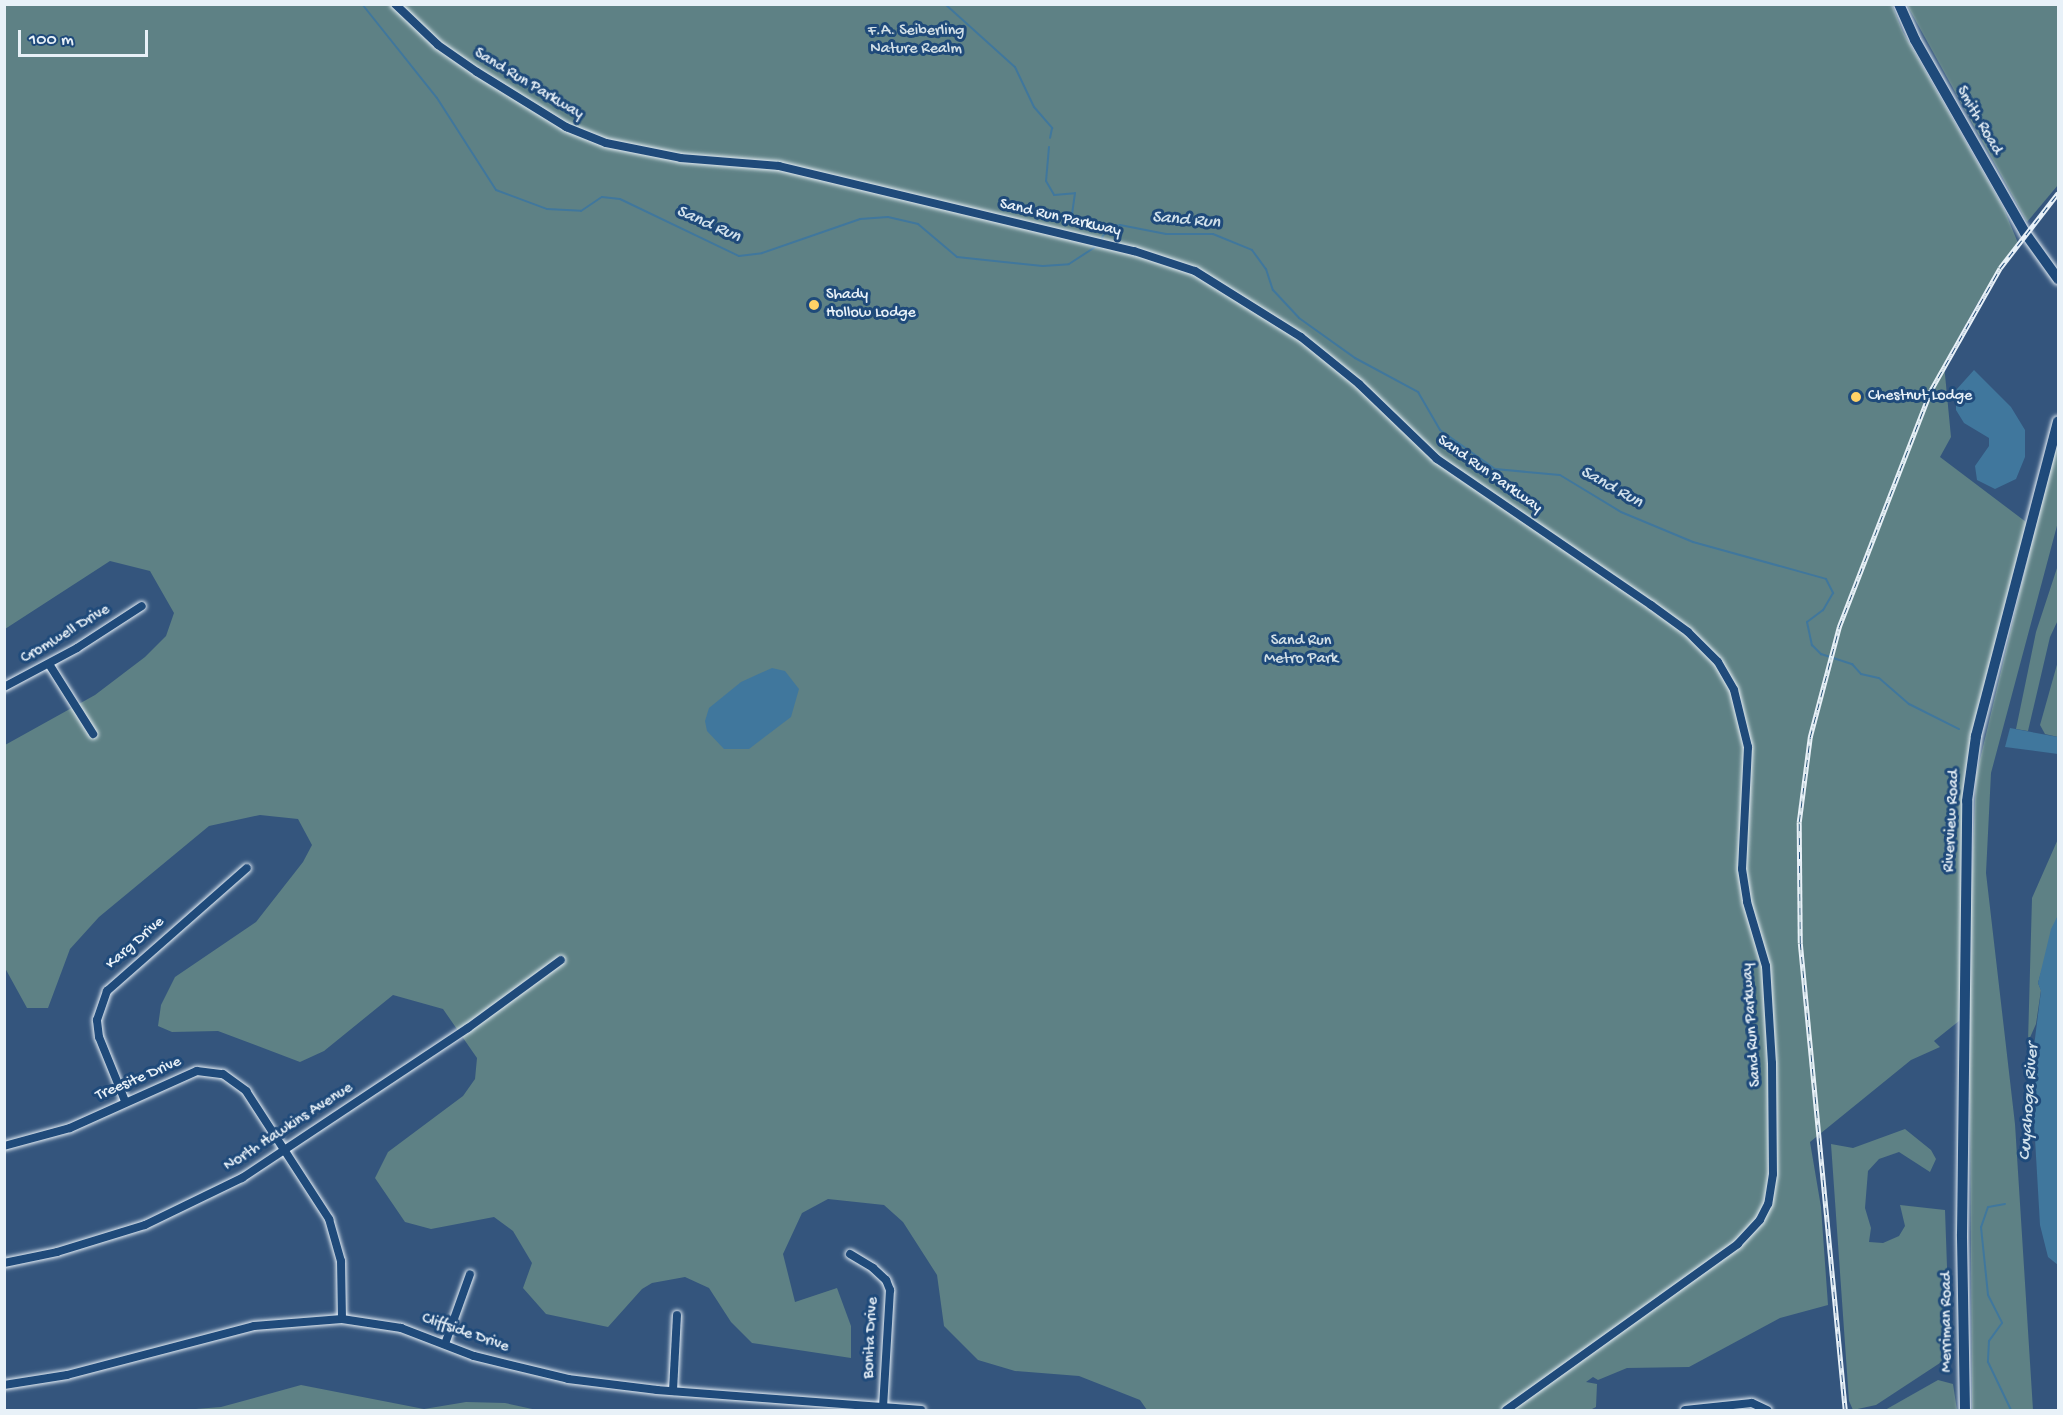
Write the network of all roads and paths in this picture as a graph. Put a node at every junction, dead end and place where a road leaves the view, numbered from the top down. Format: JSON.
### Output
{"nodes":[{"id":1,"x":395,"y":4,"type":"edge"},
{"id":2,"x":1899,"y":4,"type":"edge"},
{"id":3,"x":2036,"y":249,"type":"junction"},
{"id":4,"x":2058,"y":266,"type":"edge"},
{"id":5,"x":2058,"y":279,"type":"edge"},
{"id":6,"x":2058,"y":421,"type":"edge"},
{"id":7,"x":142,"y":606,"type":"dead end"},
{"id":8,"x":49,"y":664,"type":"junction"},
{"id":9,"x":4,"y":687,"type":"edge"},
{"id":10,"x":93,"y":734,"type":"dead end"},
{"id":11,"x":247,"y":868,"type":"dead end"},
{"id":12,"x":561,"y":960,"type":"dead end"},
{"id":13,"x":125,"y":1101,"type":"junction"},
{"id":14,"x":4,"y":1146,"type":"edge"},
{"id":15,"x":286,"y":1150,"type":"junction"},
{"id":16,"x":1962,"y":1234,"type":"joint"},
{"id":17,"x":850,"y":1254,"type":"dead end"},
{"id":18,"x":4,"y":1263,"type":"edge"},
{"id":19,"x":470,"y":1274,"type":"dead end"},
{"id":20,"x":677,"y":1315,"type":"dead end"},
{"id":21,"x":342,"y":1320,"type":"junction"},
{"id":22,"x":445,"y":1344,"type":"junction"},
{"id":23,"x":4,"y":1385,"type":"edge"},
{"id":24,"x":673,"y":1391,"type":"junction"},
{"id":25,"x":854,"y":1407,"type":"edge"},
{"id":26,"x":883,"y":1407,"type":"junction"},
{"id":27,"x":1765,"y":1408,"type":"edge"},
{"id":28,"x":921,"y":1410,"type":"edge"},
{"id":29,"x":1506,"y":1410,"type":"edge"},
{"id":30,"x":1685,"y":1410,"type":"edge"},
{"id":31,"x":1965,"y":1410,"type":"edge"}],
"edges":[{"from":1,"to":29,"type":"street","name":"Sand Run Parkway"},
{"from":2,"to":3,"type":"main road","name":"Smith Road"},
{"from":3,"to":4,"type":"main road","name":"Smith Road"},
{"from":3,"to":5,"type":"main road","name":"Smith Road"},
{"from":6,"to":16,"type":"main road","name":"Riverview Road"},
{"from":7,"to":8,"type":"street","name":"Cromwell Drive"},
{"from":8,"to":9,"type":"street","name":"Cromwell Drive"},
{"from":8,"to":10,"type":"street"},
{"from":11,"to":13,"type":"street","name":"Karg Drive"},
{"from":12,"to":15,"type":"street","name":"North Hawkins Avenue"},
{"from":13,"to":14,"type":"street","name":"Treesite Drive"},
{"from":13,"to":15,"type":"street","name":"Treesite Drive"},
{"from":15,"to":18,"type":"street","name":"North Hawkins Avenue"},
{"from":15,"to":21,"type":"street","name":"Treesite Drive"},
{"from":16,"to":31,"type":"main road","name":"Merriman Road"},
{"from":17,"to":26,"type":"street","name":"Bonita Drive"},
{"from":19,"to":22,"type":"street"},
{"from":20,"to":24,"type":"street"},
{"from":21,"to":22,"type":"street","name":"Cliffside Drive"},
{"from":21,"to":23,"type":"street","name":"Cliffside Drive"},
{"from":22,"to":24,"type":"street","name":"Cliffside Drive"},
{"from":24,"to":25,"type":"street","name":"Cliffside Drive"},
{"from":25,"to":26,"type":"street","name":"Cliffside Drive"},
{"from":26,"to":28,"type":"street","name":"Cliffside Drive"},
{"from":27,"to":30,"type":"street"}]}
